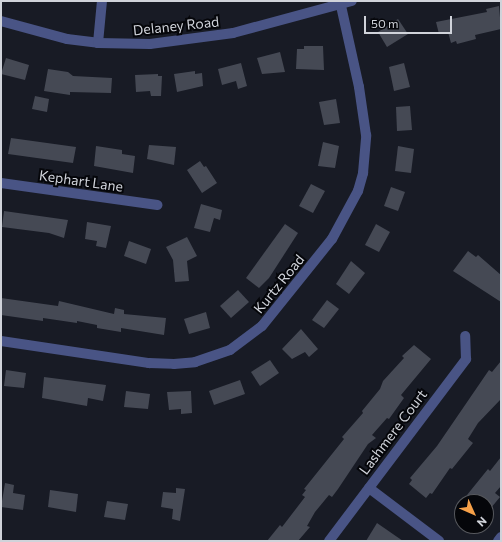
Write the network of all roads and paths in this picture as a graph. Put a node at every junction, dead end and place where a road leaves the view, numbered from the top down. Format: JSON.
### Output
{"nodes":[{"id":1,"x":102,"y":1,"type":"edge"},
{"id":2,"x":352,"y":1,"type":"edge"},
{"id":3,"x":340,"y":2,"type":"edge"},
{"id":4,"x":1,"y":21,"type":"edge"},
{"id":5,"x":98,"y":43,"type":"junction"},
{"id":6,"x":1,"y":183,"type":"edge"},
{"id":7,"x":157,"y":206,"type":"dead end"},
{"id":8,"x":465,"y":336,"type":"dead end"},
{"id":9,"x":1,"y":341,"type":"edge"},
{"id":10,"x":369,"y":488,"type":"junction"},
{"id":11,"x":501,"y":537,"type":"edge"},
{"id":12,"x":329,"y":541,"type":"edge"},
{"id":13,"x":439,"y":541,"type":"edge"},
{"id":14,"x":498,"y":541,"type":"edge"}],
"edges":[{"from":1,"to":5,"type":"street"},
{"from":2,"to":3,"type":"street","name":"Delaney Road"},
{"from":3,"to":5,"type":"street","name":"Delaney Road"},
{"from":3,"to":9,"type":"street","name":"Kurtz Road"},
{"from":4,"to":5,"type":"street","name":"Delaney Road"},
{"from":6,"to":7,"type":"street","name":"Kephart Lane"},
{"from":8,"to":10,"type":"street","name":"Lashmere Court"},
{"from":10,"to":12,"type":"street","name":"Lashmere Court"},
{"from":10,"to":13,"type":"street"},
{"from":11,"to":14,"type":"street"}]}
